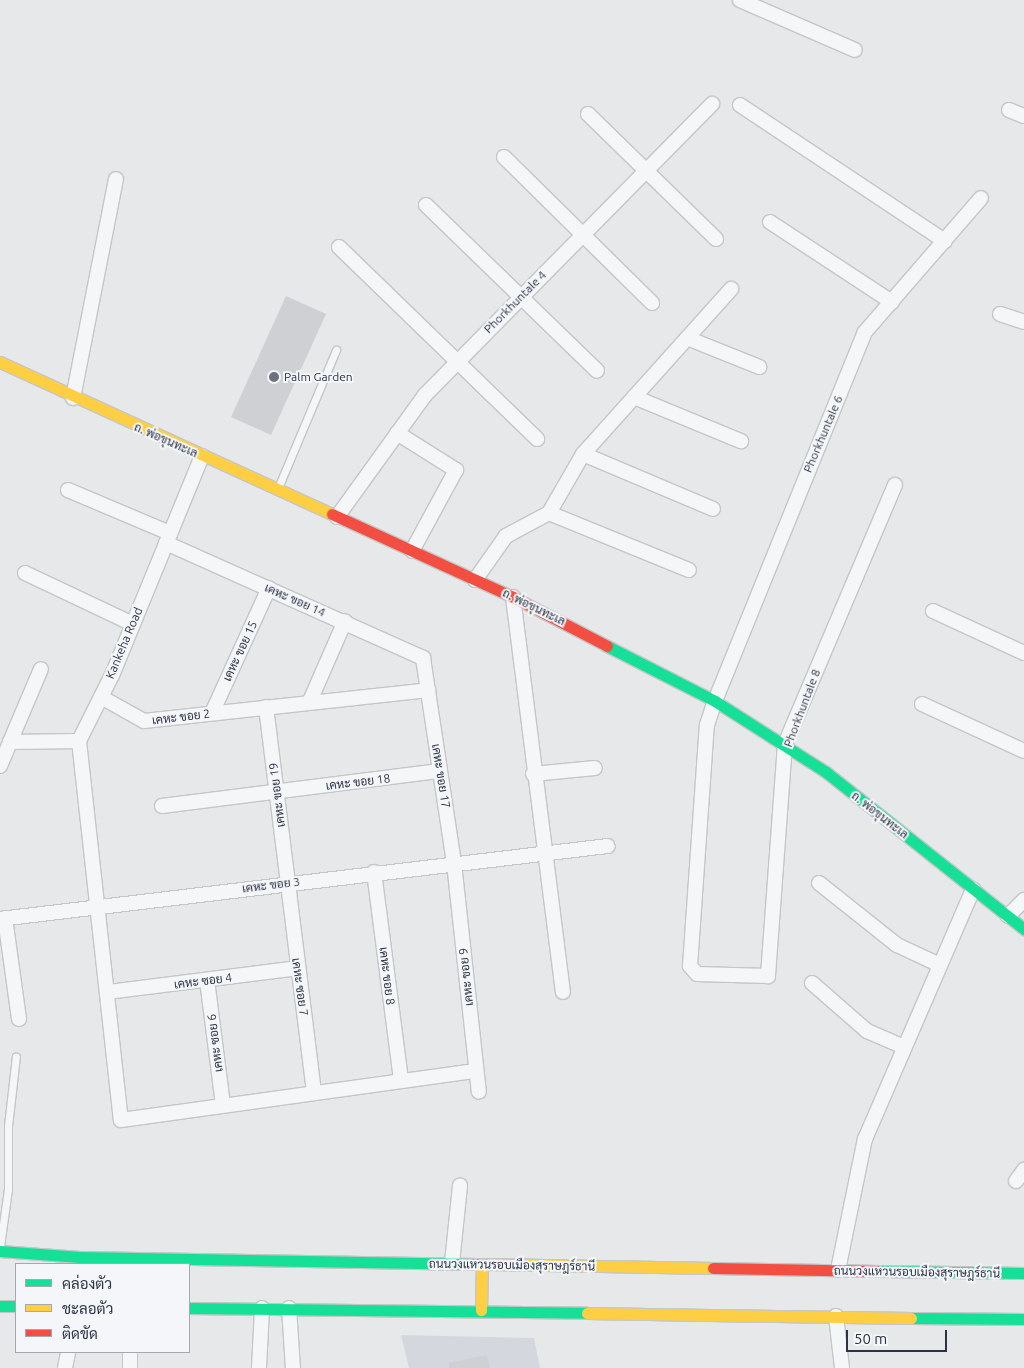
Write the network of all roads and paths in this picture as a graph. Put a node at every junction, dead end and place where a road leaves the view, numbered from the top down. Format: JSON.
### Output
{"nodes":[{"id":1,"x":740,"y":0,"type":"edge"},
{"id":2,"x":854,"y":50,"type":"dead end"},
{"id":3,"x":712,"y":104,"type":"dead end"},
{"id":4,"x":740,"y":105,"type":"dead end"},
{"id":5,"x":1009,"y":110,"type":"dead end"},
{"id":6,"x":588,"y":114,"type":"dead end"},
{"id":7,"x":1024,"y":116,"type":"edge"},
{"id":8,"x":504,"y":157,"type":"dead end"},
{"id":9,"x":646,"y":169,"type":"junction"},
{"id":10,"x":116,"y":179,"type":"dead end"},
{"id":11,"x":981,"y":198,"type":"dead end"},
{"id":12,"x":426,"y":205,"type":"dead end"},
{"id":13,"x":770,"y":222,"type":"dead end"},
{"id":14,"x":583,"y":233,"type":"junction"},
{"id":15,"x":716,"y":239,"type":"dead end"},
{"id":16,"x":944,"y":241,"type":"junction"},
{"id":17,"x":339,"y":247,"type":"dead end"},
{"id":18,"x":730,"y":289,"type":"dead end"},
{"id":19,"x":519,"y":297,"type":"junction"},
{"id":20,"x":892,"y":302,"type":"junction"},
{"id":21,"x":652,"y":303,"type":"dead end"},
{"id":22,"x":1000,"y":314,"type":"dead end"},
{"id":23,"x":1024,"y":322,"type":"edge"},
{"id":24,"x":687,"y":338,"type":"junction"},
{"id":25,"x":336,"y":350,"type":"dead end"},
{"id":26,"x":456,"y":361,"type":"junction"},
{"id":27,"x":0,"y":362,"type":"edge"},
{"id":28,"x":759,"y":366,"type":"dead end"},
{"id":29,"x":597,"y":370,"type":"dead end"},
{"id":30,"x":634,"y":397,"type":"junction"},
{"id":31,"x":73,"y":398,"type":"junction"},
{"id":32,"x":397,"y":433,"type":"junction"},
{"id":33,"x":537,"y":439,"type":"dead end"},
{"id":34,"x":741,"y":441,"type":"dead end"},
{"id":35,"x":583,"y":454,"type":"junction"},
{"id":36,"x":202,"y":456,"type":"junction"},
{"id":37,"x":895,"y":485,"type":"dead end"},
{"id":38,"x":68,"y":490,"type":"dead end"},
{"id":39,"x":278,"y":490,"type":"junction"},
{"id":40,"x":713,"y":509,"type":"dead end"},
{"id":41,"x":549,"y":513,"type":"junction"},
{"id":42,"x":337,"y":517,"type":"junction"},
{"id":43,"x":168,"y":538,"type":"junction"},
{"id":44,"x":412,"y":550,"type":"junction"},
{"id":45,"x":689,"y":570,"type":"dead end"},
{"id":46,"x":25,"y":573,"type":"dead end"},
{"id":47,"x":475,"y":580,"type":"junction"},
{"id":48,"x":269,"y":588,"type":"junction"},
{"id":49,"x":513,"y":597,"type":"junction"},
{"id":50,"x":933,"y":611,"type":"dead end"},
{"id":51,"x":345,"y":621,"type":"junction"},
{"id":52,"x":133,"y":624,"type":"junction"},
{"id":53,"x":1024,"y":653,"type":"edge"},
{"id":54,"x":423,"y":658,"type":"joint"},
{"id":55,"x":41,"y":669,"type":"dead end"},
{"id":56,"x":428,"y":690,"type":"junction"},
{"id":57,"x":101,"y":697,"type":"junction"},
{"id":58,"x":715,"y":701,"type":"junction"},
{"id":59,"x":310,"y":702,"type":"junction"},
{"id":60,"x":922,"y":704,"type":"dead end"},
{"id":61,"x":266,"y":707,"type":"junction"},
{"id":62,"x":212,"y":713,"type":"junction"},
{"id":63,"x":79,"y":741,"type":"junction"},
{"id":64,"x":10,"y":742,"type":"junction"},
{"id":65,"x":785,"y":744,"type":"junction"},
{"id":66,"x":1024,"y":751,"type":"edge"},
{"id":67,"x":0,"y":766,"type":"edge"},
{"id":68,"x":595,"y":768,"type":"dead end"},
{"id":69,"x":440,"y":771,"type":"junction"},
{"id":70,"x":534,"y":774,"type":"junction"},
{"id":71,"x":277,"y":792,"type":"junction"},
{"id":72,"x":162,"y":806,"type":"dead end"},
{"id":73,"x":608,"y":846,"type":"dead end"},
{"id":74,"x":543,"y":852,"type":"junction"},
{"id":75,"x":454,"y":863,"type":"junction"},
{"id":76,"x":374,"y":872,"type":"junction"},
{"id":77,"x":287,"y":883,"type":"junction"},
{"id":78,"x":819,"y":883,"type":"dead end"},
{"id":79,"x":973,"y":889,"type":"junction"},
{"id":80,"x":1024,"y":900,"type":"edge"},
{"id":81,"x":98,"y":906,"type":"junction"},
{"id":82,"x":1008,"y":916,"type":"junction"},
{"id":83,"x":3,"y":918,"type":"edge"},
{"id":84,"x":1024,"y":929,"type":"edge"},
{"id":85,"x":940,"y":965,"type":"junction"},
{"id":86,"x":297,"y":968,"type":"junction"},
{"id":87,"x":768,"y":976,"type":"joint"},
{"id":88,"x":208,"y":980,"type":"junction"},
{"id":89,"x":812,"y":983,"type":"dead end"},
{"id":90,"x":108,"y":992,"type":"junction"},
{"id":91,"x":563,"y":992,"type":"dead end"},
{"id":92,"x":19,"y":1020,"type":"dead end"},
{"id":93,"x":904,"y":1047,"type":"junction"},
{"id":94,"x":16,"y":1056,"type":"dead end"},
{"id":95,"x":476,"y":1071,"type":"junction"},
{"id":96,"x":401,"y":1079,"type":"junction"},
{"id":97,"x":314,"y":1092,"type":"junction"},
{"id":98,"x":479,"y":1092,"type":"dead end"},
{"id":99,"x":223,"y":1104,"type":"junction"},
{"id":100,"x":460,"y":1185,"type":"dead end"},
{"id":101,"x":0,"y":1246,"type":"edge"},
{"id":102,"x":0,"y":1251,"type":"edge"},
{"id":103,"x":452,"y":1264,"type":"junction"},
{"id":104,"x":482,"y":1264,"type":"junction"},
{"id":105,"x":838,"y":1270,"type":"junction"},
{"id":106,"x":1024,"y":1274,"type":"edge"},
{"id":107,"x":0,"y":1306,"type":"edge"},
{"id":108,"x":15,"y":1306,"type":"edge"},
{"id":109,"x":190,"y":1308,"type":"edge"},
{"id":110,"x":262,"y":1308,"type":"junction"},
{"id":111,"x":289,"y":1308,"type":"junction"},
{"id":112,"x":482,"y":1310,"type":"junction"},
{"id":113,"x":836,"y":1316,"type":"junction"},
{"id":114,"x":1024,"y":1319,"type":"edge"},
{"id":115,"x":68,"y":1353,"type":"edge"},
{"id":116,"x":130,"y":1353,"type":"edge"},
{"id":117,"x":65,"y":1368,"type":"edge"},
{"id":118,"x":130,"y":1368,"type":"edge"},
{"id":119,"x":259,"y":1368,"type":"edge"},
{"id":120,"x":293,"y":1368,"type":"edge"},
{"id":121,"x":842,"y":1368,"type":"edge"}],
"edges":[{"from":1,"to":2,"type":"street"},
{"from":3,"to":9,"type":"street","name":"Phorkhuntale 4"},
{"from":4,"to":16,"type":"street"},
{"from":5,"to":7,"type":"street"},
{"from":6,"to":9,"type":"street"},
{"from":8,"to":14,"type":"street"},
{"from":9,"to":14,"type":"street","name":"Phorkhuntale 4"},
{"from":9,"to":15,"type":"street"},
{"from":10,"to":31,"type":"street"},
{"from":11,"to":16,"type":"street","name":"Phorkhuntale 6"},
{"from":12,"to":19,"type":"street"},
{"from":13,"to":20,"type":"street"},
{"from":14,"to":19,"type":"street","name":"Phorkhuntale 4"},
{"from":14,"to":21,"type":"street"},
{"from":16,"to":20,"type":"street","name":"Phorkhuntale 6"},
{"from":17,"to":26,"type":"street"},
{"from":18,"to":24,"type":"street"},
{"from":19,"to":26,"type":"street","name":"Phorkhuntale 4"},
{"from":19,"to":29,"type":"street"},
{"from":20,"to":58,"type":"street","name":"Phorkhuntale 6"},
{"from":22,"to":23,"type":"street"},
{"from":24,"to":28,"type":"street"},
{"from":24,"to":30,"type":"street"},
{"from":25,"to":39,"type":"lane"},
{"from":26,"to":32,"type":"street","name":"Phorkhuntale 4"},
{"from":26,"to":33,"type":"street"},
{"from":27,"to":31,"type":"main road","name":"ถ. พ่อขุนทะเล"},
{"from":30,"to":34,"type":"street"},
{"from":30,"to":35,"type":"street"},
{"from":31,"to":36,"type":"main road","name":"ถ. พ่อขุนทะเล"},
{"from":32,"to":42,"type":"street","name":"Phorkhuntale 4"},
{"from":32,"to":44,"type":"street"},
{"from":35,"to":40,"type":"street"},
{"from":35,"to":41,"type":"street"},
{"from":36,"to":39,"type":"main road","name":"ถ. พ่อขุนทะเล"},
{"from":36,"to":43,"type":"street","name":"Kankeha Road"},
{"from":37,"to":65,"type":"street","name":"Phorkhuntale 8"},
{"from":38,"to":43,"type":"street","name":"เคหะ ขอย 14"},
{"from":39,"to":42,"type":"main road","name":"ถ. พ่อขุนทะเล"},
{"from":41,"to":45,"type":"street"},
{"from":41,"to":47,"type":"street"},
{"from":42,"to":44,"type":"main road","name":"ถ. พ่อขุนทะเล"},
{"from":43,"to":48,"type":"street","name":"เคหะ ขอย 14"},
{"from":43,"to":52,"type":"street","name":"Kankeha Road"},
{"from":44,"to":47,"type":"main road","name":"ถ. พ่อขุนทะเล"},
{"from":46,"to":52,"type":"street"},
{"from":47,"to":49,"type":"main road","name":"ถ. พ่อขุนทะเล"},
{"from":48,"to":51,"type":"street","name":"เคหะ ขอย 14"},
{"from":48,"to":62,"type":"street","name":"เคหะ ขอย 15"},
{"from":49,"to":58,"type":"main road","name":"ถ. พ่อขุนทะเล"},
{"from":49,"to":70,"type":"street"},
{"from":50,"to":53,"type":"street"},
{"from":51,"to":54,"type":"street","name":"เคหะ ขอย 14"},
{"from":51,"to":59,"type":"street"},
{"from":52,"to":57,"type":"street","name":"Kankeha Road"},
{"from":54,"to":56,"type":"street","name":"เคหะ ขอย 17"},
{"from":55,"to":64,"type":"street"},
{"from":56,"to":59,"type":"street"},
{"from":56,"to":69,"type":"street","name":"เคหะ ขอย 17"},
{"from":57,"to":62,"type":"street","name":"เคหะ ขอย 2"},
{"from":57,"to":63,"type":"street","name":"Kankeha Road"},
{"from":58,"to":65,"type":"main road","name":"ถ. พ่อขุนทะเล"},
{"from":58,"to":87,"type":"street","name":"Phorkhuntale 6"},
{"from":59,"to":61,"type":"street"},
{"from":60,"to":66,"type":"street"},
{"from":61,"to":62,"type":"street","name":"เคหะ ขอย 2"},
{"from":61,"to":71,"type":"street","name":"เคหะ ขอย 19"},
{"from":63,"to":64,"type":"street"},
{"from":63,"to":81,"type":"street"},
{"from":64,"to":67,"type":"street"},
{"from":65,"to":79,"type":"main road","name":"ถ. พ่อขุนทะเล"},
{"from":65,"to":87,"type":"street","name":"Phorkhuntale 8"},
{"from":68,"to":70,"type":"street"},
{"from":69,"to":71,"type":"street","name":"เคหะ ขอย 18"},
{"from":69,"to":75,"type":"street","name":"เคหะ ขอย 17"},
{"from":70,"to":74,"type":"street"},
{"from":71,"to":72,"type":"street","name":"เคหะ ขอย 18"},
{"from":71,"to":77,"type":"street","name":"เคหะ ขอย 19"},
{"from":73,"to":74,"type":"street","name":"เคหะ ขอย 3"},
{"from":74,"to":75,"type":"street","name":"เคหะ ขอย 3"},
{"from":74,"to":91,"type":"street"},
{"from":75,"to":76,"type":"street","name":"เคหะ ขอย 3"},
{"from":75,"to":95,"type":"street","name":"เคหะ ขอย 9"},
{"from":76,"to":77,"type":"street","name":"เคหะ ขอย 3"},
{"from":76,"to":96,"type":"street","name":"เคหะ ขอย 8"},
{"from":77,"to":81,"type":"street","name":"เคหะ ขอย 3"},
{"from":77,"to":86,"type":"street","name":"เคหะ ซอย 7"},
{"from":78,"to":85,"type":"street"},
{"from":79,"to":82,"type":"main road","name":"ถ. พ่อขุนทะเล"},
{"from":79,"to":85,"type":"street"},
{"from":80,"to":82,"type":"street"},
{"from":81,"to":83,"type":"street","name":"เคหะ ขอย 3"},
{"from":81,"to":90,"type":"street"},
{"from":82,"to":84,"type":"main road","name":"ถ. พ่อขุนทะเล"},
{"from":83,"to":92,"type":"street"},
{"from":85,"to":93,"type":"street"},
{"from":86,"to":88,"type":"street","name":"เคหะ ซอย 4"},
{"from":86,"to":97,"type":"street","name":"เคหะ ซอย 7"},
{"from":88,"to":90,"type":"street","name":"เคหะ ซอย 4"},
{"from":88,"to":99,"type":"street","name":"เคหะ ซอย 6"},
{"from":89,"to":93,"type":"street"},
{"from":90,"to":99,"type":"street"},
{"from":93,"to":105,"type":"street"},
{"from":94,"to":101,"type":"lane"},
{"from":95,"to":96,"type":"street"},
{"from":95,"to":98,"type":"street","name":"เคหะ ขอย 9"},
{"from":96,"to":97,"type":"street"},
{"from":97,"to":99,"type":"street"},
{"from":100,"to":103,"type":"street"},
{"from":102,"to":103,"type":"main road","name":"ถนนวงแหวนรอบเมืองสุราษฎร์ธานี"},
{"from":103,"to":104,"type":"main road","name":"ถนนวงแหวนรอบเมืองสุราษฎร์ธานี"},
{"from":104,"to":105,"type":"main road","name":"ถนนวงแหวนรอบเมืองสุราษฎร์ธานี"},
{"from":104,"to":112,"type":"main road"},
{"from":105,"to":106,"type":"main road","name":"ถนนวงแหวนรอบเมืองสุราษฎร์ธานี"},
{"from":107,"to":108,"type":"main road"},
{"from":109,"to":110,"type":"main road"},
{"from":110,"to":111,"type":"main road"},
{"from":110,"to":119,"type":"street"},
{"from":111,"to":112,"type":"main road"},
{"from":111,"to":120,"type":"street"},
{"from":112,"to":113,"type":"main road"},
{"from":113,"to":114,"type":"main road"},
{"from":113,"to":121,"type":"street"},
{"from":115,"to":117,"type":"street"},
{"from":116,"to":118,"type":"street"}]}
